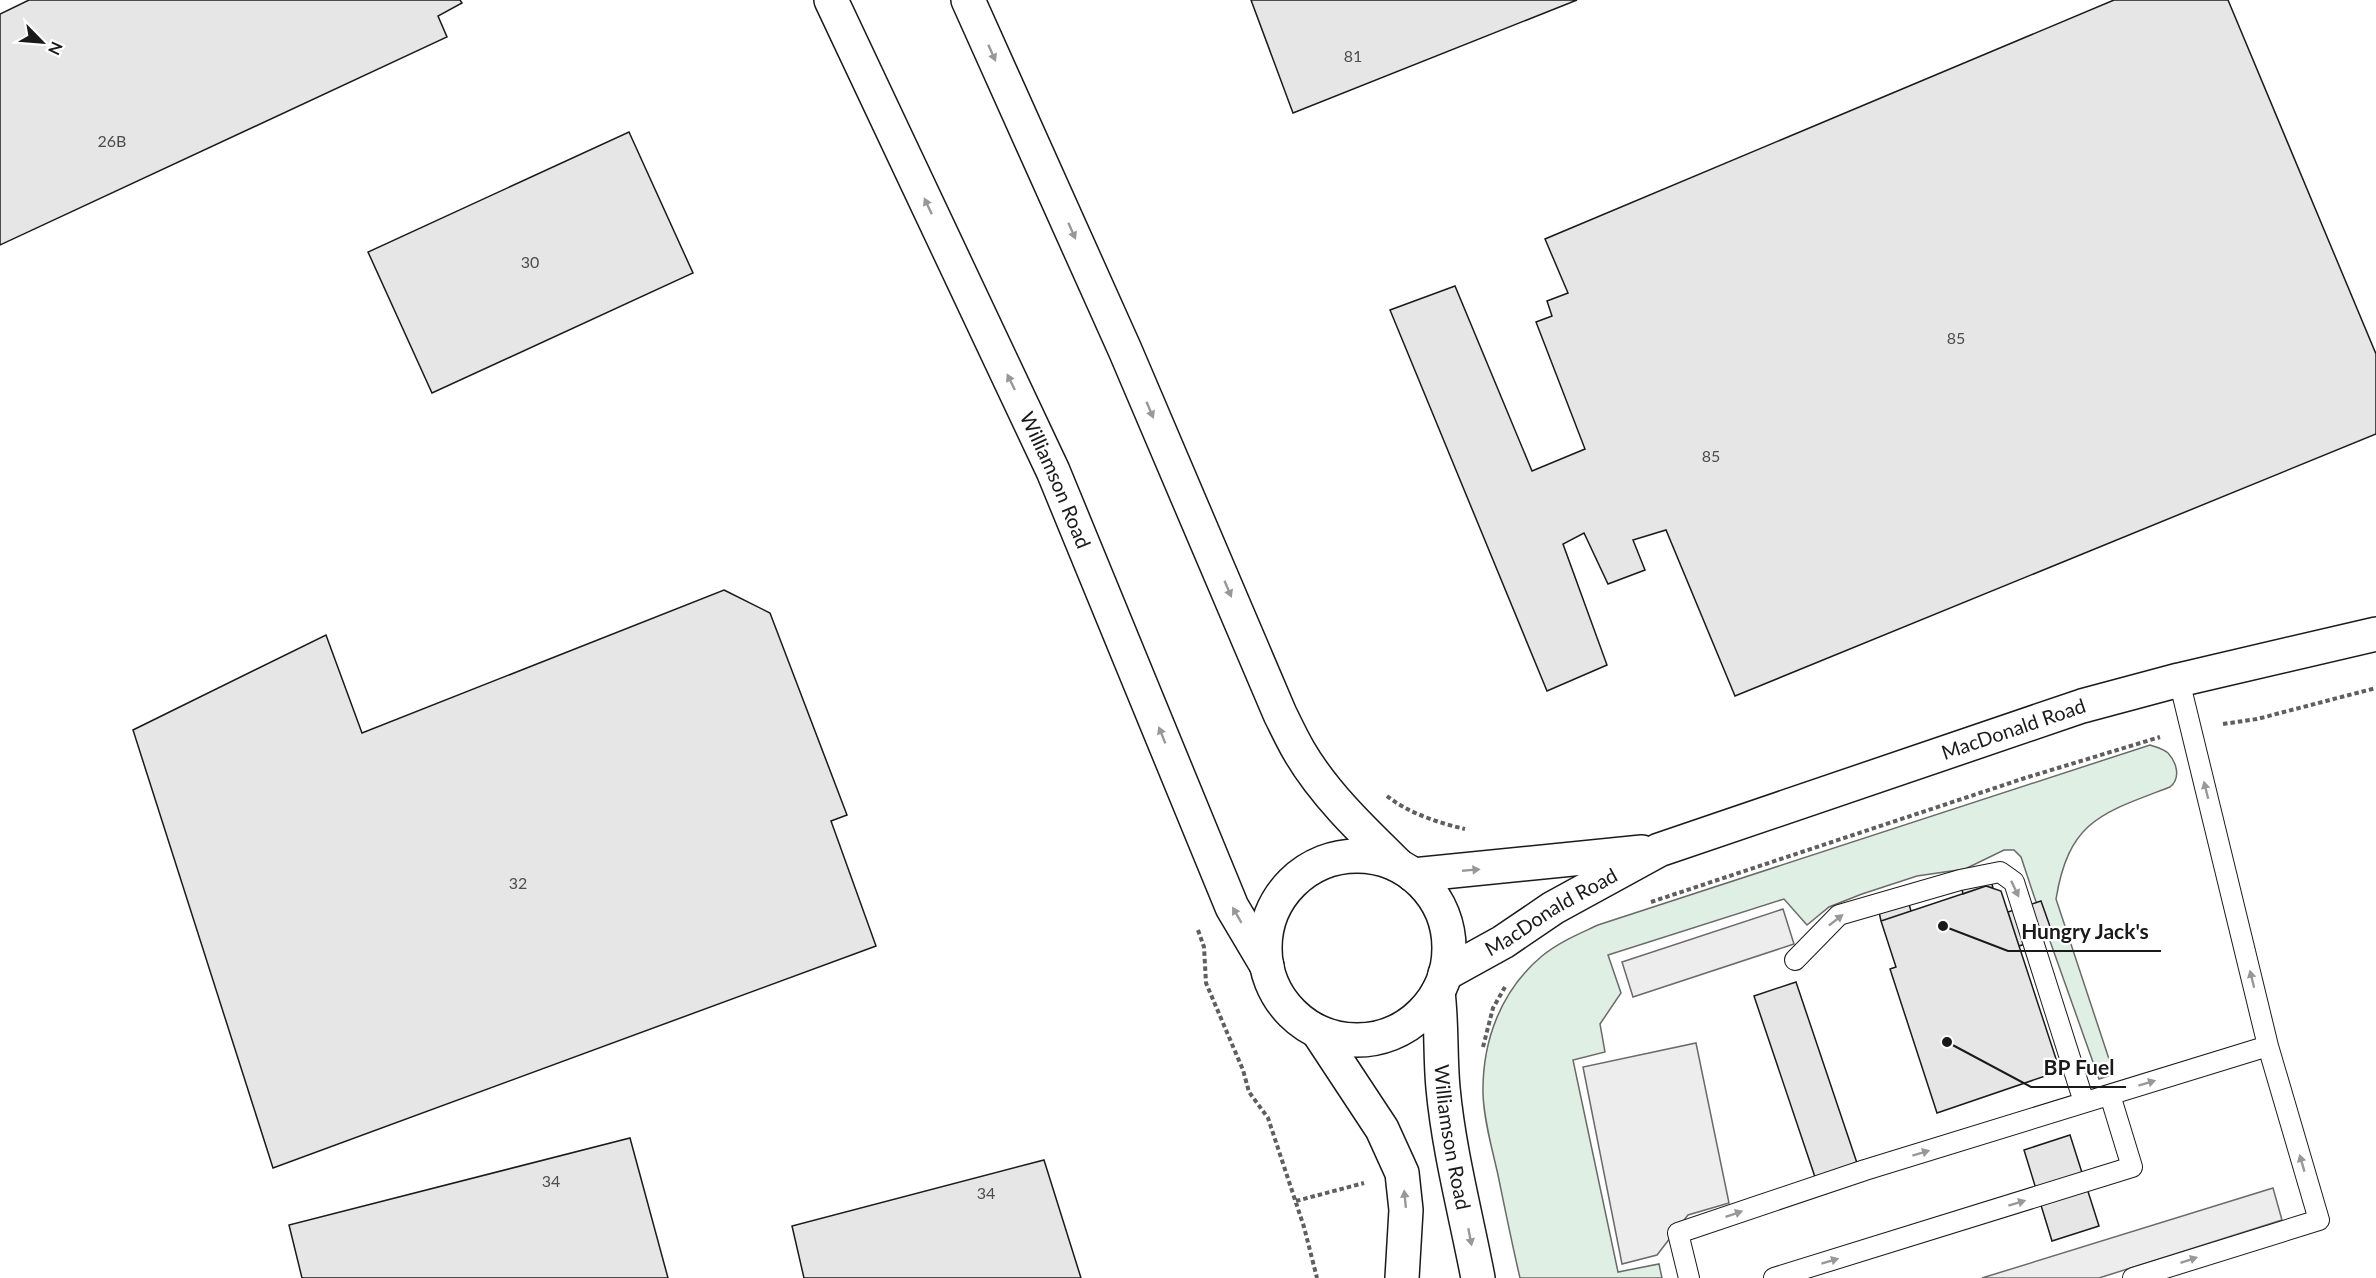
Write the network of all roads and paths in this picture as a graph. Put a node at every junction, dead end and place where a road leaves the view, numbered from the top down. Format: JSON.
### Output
{"nodes":[{"id":1,"x":831,"y":0,"type":"edge"},
{"id":2,"x":968,"y":0,"type":"edge"},
{"id":3,"x":2376,"y":634,"type":"edge"},
{"id":4,"x":2179,"y":680,"type":"junction"},
{"id":5,"x":2376,"y":688,"type":"edge"},
{"id":6,"x":2190,"y":728,"type":"junction"},
{"id":7,"x":1381,"y":790,"type":"dead end"},
{"id":8,"x":1466,"y":829,"type":"dead end"},
{"id":9,"x":1659,"y":850,"type":"junction"},
{"id":10,"x":1406,"y":870,"type":"junction"},
{"id":11,"x":1643,"y":904,"type":"dead end"},
{"id":12,"x":1196,"y":925,"type":"dead end"},
{"id":13,"x":1795,"y":960,"type":"dead end"},
{"id":14,"x":1267,"y":966,"type":"junction"},
{"id":15,"x":1510,"y":979,"type":"dead end"},
{"id":16,"x":1442,"y":983,"type":"junction"},
{"id":17,"x":1318,"y":1032,"type":"junction"},
{"id":18,"x":2268,"y":1046,"type":"junction"},
{"id":19,"x":1482,"y":1054,"type":"dead end"},
{"id":20,"x":2110,"y":1095,"type":"junction"},
{"id":21,"x":2084,"y":1102,"type":"junction"},
{"id":22,"x":1402,"y":1173,"type":"junction"},
{"id":23,"x":1296,"y":1201,"type":"junction"},
{"id":24,"x":1317,"y":1278,"type":"edge"},
{"id":25,"x":1402,"y":1278,"type":"edge"},
{"id":26,"x":1478,"y":1278,"type":"edge"},
{"id":27,"x":1689,"y":1278,"type":"edge"},
{"id":28,"x":1774,"y":1278,"type":"edge"},
{"id":29,"x":2133,"y":1278,"type":"edge"}],
"edges":[{"from":14,"to":1,"type":"main road","name":"Williamson Road","one_way":true},
{"from":2,"to":10,"type":"main road","one_way":true},
{"from":3,"to":4,"type":"main road","name":"MacDonald Road"},
{"from":4,"to":6,"type":"lane"},
{"from":4,"to":9,"type":"main road","name":"MacDonald Road"},
{"from":5,"to":6,"type":"path"},
{"from":6,"to":11,"type":"path"},
{"from":18,"to":6,"type":"lane","one_way":true},
{"from":7,"to":8,"type":"path"},
{"from":10,"to":9,"type":"main road","name":"MacDonald Road","one_way":true},
{"from":9,"to":16,"type":"main road","name":"MacDonald Road"},
{"from":10,"to":14,"type":"main road"},
{"from":10,"to":16,"type":"main road"},
{"from":12,"to":23,"type":"path"},
{"from":13,"to":21,"type":"lane","one_way":true},
{"from":14,"to":17,"type":"main road"},
{"from":15,"to":19,"type":"path"},
{"from":16,"to":17,"type":"main road"},
{"from":16,"to":26,"type":"main road","name":"Williamson Road","one_way":true},
{"from":17,"to":22,"type":"main road"},
{"from":20,"to":18,"type":"lane","one_way":true},
{"from":29,"to":18,"type":"lane","one_way":true},
{"from":20,"to":21,"type":"lane"},
{"from":28,"to":20,"type":"lane","one_way":true},
{"from":27,"to":21,"type":"lane","one_way":true},
{"from":22,"to":23,"type":"path"},
{"from":25,"to":22,"type":"main road","one_way":true},
{"from":23,"to":24,"type":"path"}]}
